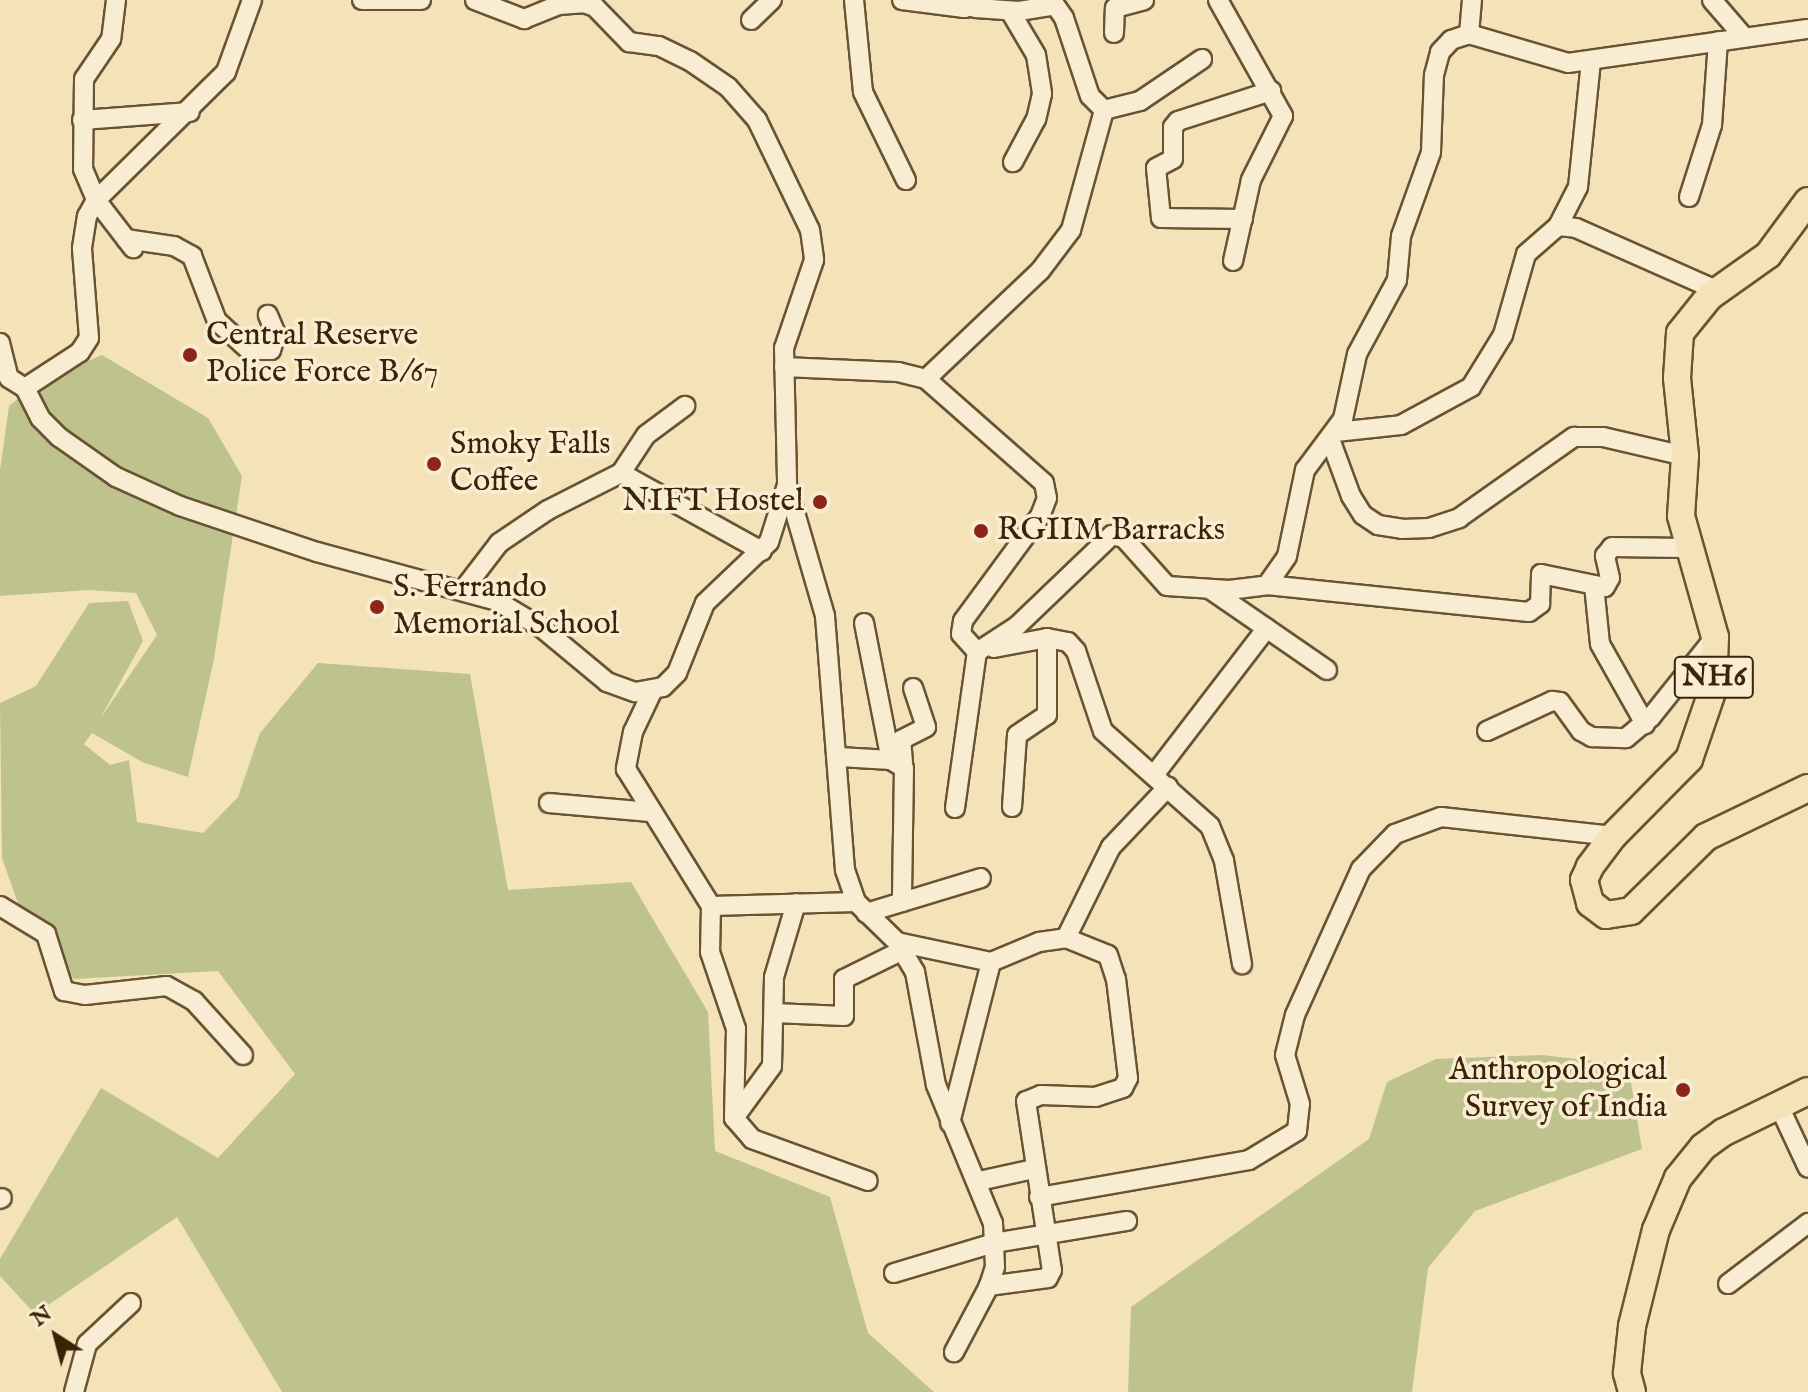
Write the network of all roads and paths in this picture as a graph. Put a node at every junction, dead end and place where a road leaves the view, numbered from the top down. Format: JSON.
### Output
{"nodes":[{"id":1,"x":116,"y":0,"type":"edge"},
{"id":2,"x":252,"y":0,"type":"edge"},
{"id":3,"x":362,"y":0,"type":"edge"},
{"id":4,"x":421,"y":0,"type":"edge"},
{"id":5,"x":475,"y":0,"type":"edge"},
{"id":6,"x":545,"y":0,"type":"edge"},
{"id":7,"x":772,"y":0,"type":"edge"},
{"id":8,"x":854,"y":0,"type":"edge"},
{"id":9,"x":902,"y":0,"type":"edge"},
{"id":10,"x":1144,"y":0,"type":"edge"},
{"id":11,"x":1218,"y":0,"type":"edge"},
{"id":12,"x":1472,"y":0,"type":"edge"},
{"id":13,"x":1712,"y":0,"type":"edge"},
{"id":14,"x":980,"y":4,"type":"edge"},
{"id":15,"x":1010,"y":11,"type":"junction"},
{"id":16,"x":524,"y":19,"type":"junction"},
{"id":17,"x":751,"y":20,"type":"dead end"},
{"id":18,"x":1808,"y":29,"type":"edge"},
{"id":19,"x":1114,"y":33,"type":"dead end"},
{"id":20,"x":1469,"y":34,"type":"junction"},
{"id":21,"x":1744,"y":37,"type":"junction"},
{"id":22,"x":1718,"y":41,"type":"junction"},
{"id":23,"x":1202,"y":59,"type":"dead end"},
{"id":24,"x":1591,"y":62,"type":"junction"},
{"id":25,"x":1271,"y":91,"type":"junction"},
{"id":26,"x":1104,"y":110,"type":"junction"},
{"id":27,"x":190,"y":112,"type":"junction"},
{"id":28,"x":82,"y":120,"type":"junction"},
{"id":29,"x":1013,"y":162,"type":"dead end"},
{"id":30,"x":906,"y":180,"type":"dead end"},
{"id":31,"x":1689,"y":197,"type":"dead end"},
{"id":32,"x":96,"y":200,"type":"junction"},
{"id":33,"x":1808,"y":201,"type":"edge"},
{"id":34,"x":1243,"y":219,"type":"junction"},
{"id":35,"x":1558,"y":226,"type":"junction"},
{"id":36,"x":1233,"y":261,"type":"dead end"},
{"id":37,"x":1718,"y":291,"type":"junction"},
{"id":38,"x":268,"y":315,"type":"dead end"},
{"id":39,"x":0,"y":343,"type":"edge"},
{"id":40,"x":784,"y":367,"type":"junction"},
{"id":41,"x":9,"y":378,"type":"junction"},
{"id":42,"x":926,"y":379,"type":"junction"},
{"id":43,"x":25,"y":388,"type":"junction"},
{"id":44,"x":0,"y":395,"type":"edge"},
{"id":45,"x":685,"y":406,"type":"dead end"},
{"id":46,"x":1333,"y":435,"type":"junction"},
{"id":47,"x":1685,"y":456,"type":"junction"},
{"id":48,"x":621,"y":473,"type":"junction"},
{"id":49,"x":787,"y":485,"type":"junction"},
{"id":50,"x":1687,"y":548,"type":"junction"},
{"id":51,"x":762,"y":551,"type":"junction"},
{"id":52,"x":1267,"y":585,"type":"junction"},
{"id":53,"x":1594,"y":585,"type":"junction"},
{"id":54,"x":463,"y":590,"type":"junction"},
{"id":55,"x":1211,"y":590,"type":"junction"},
{"id":56,"x":864,"y":623,"type":"dead end"},
{"id":57,"x":1267,"y":628,"type":"junction"},
{"id":58,"x":1715,"y":637,"type":"junction"},
{"id":59,"x":1047,"y":638,"type":"junction"},
{"id":60,"x":982,"y":651,"type":"junction"},
{"id":61,"x":1327,"y":670,"type":"dead end"},
{"id":62,"x":913,"y":688,"type":"dead end"},
{"id":63,"x":652,"y":692,"type":"junction"},
{"id":64,"x":1645,"y":724,"type":"junction"},
{"id":65,"x":1487,"y":731,"type":"dead end"},
{"id":66,"x":839,"y":757,"type":"junction"},
{"id":67,"x":898,"y":764,"type":"junction"},
{"id":68,"x":1161,"y":781,"type":"junction"},
{"id":69,"x":1808,"y":788,"type":"edge"},
{"id":70,"x":549,"y":803,"type":"dead end"},
{"id":71,"x":1012,"y":807,"type":"dead end"},
{"id":72,"x":955,"y":808,"type":"dead end"},
{"id":73,"x":650,"y":812,"type":"junction"},
{"id":74,"x":1613,"y":836,"type":"junction"},
{"id":75,"x":981,"y":878,"type":"dead end"},
{"id":76,"x":902,"y":902,"type":"junction"},
{"id":77,"x":796,"y":903,"type":"junction"},
{"id":78,"x":0,"y":906,"type":"edge"},
{"id":79,"x":711,"y":906,"type":"junction"},
{"id":80,"x":861,"y":908,"type":"junction"},
{"id":81,"x":1066,"y":938,"type":"junction"},
{"id":82,"x":900,"y":946,"type":"junction"},
{"id":83,"x":991,"y":962,"type":"junction"},
{"id":84,"x":1242,"y":964,"type":"dead end"},
{"id":85,"x":774,"y":1013,"type":"junction"},
{"id":86,"x":243,"y":1055,"type":"dead end"},
{"id":87,"x":1808,"y":1091,"type":"edge"},
{"id":88,"x":1779,"y":1106,"type":"junction"},
{"id":89,"x":734,"y":1118,"type":"junction"},
{"id":90,"x":950,"y":1123,"type":"junction"},
{"id":91,"x":1808,"y":1168,"type":"edge"},
{"id":92,"x":1034,"y":1169,"type":"junction"},
{"id":93,"x":868,"y":1181,"type":"dead end"},
{"id":94,"x":979,"y":1181,"type":"junction"},
{"id":95,"x":1039,"y":1197,"type":"junction"},
{"id":96,"x":1127,"y":1221,"type":"dead end"},
{"id":97,"x":1808,"y":1223,"type":"edge"},
{"id":98,"x":1045,"y":1234,"type":"junction"},
{"id":99,"x":994,"y":1243,"type":"junction"},
{"id":100,"x":894,"y":1273,"type":"dead end"},
{"id":101,"x":1728,"y":1284,"type":"dead end"},
{"id":102,"x":989,"y":1286,"type":"junction"},
{"id":103,"x":131,"y":1303,"type":"dead end"},
{"id":104,"x":954,"y":1352,"type":"dead end"},
{"id":105,"x":74,"y":1392,"type":"edge"},
{"id":106,"x":1632,"y":1392,"type":"edge"}],
"edges":[{"from":1,"to":28,"type":"street"},
{"from":2,"to":27,"type":"street"},
{"from":3,"to":4,"type":"street"},
{"from":5,"to":16,"type":"street"},
{"from":6,"to":16,"type":"street"},
{"from":7,"to":17,"type":"street"},
{"from":8,"to":30,"type":"street"},
{"from":9,"to":14,"type":"street"},
{"from":10,"to":19,"type":"street"},
{"from":11,"to":25,"type":"street"},
{"from":12,"to":20,"type":"street"},
{"from":13,"to":21,"type":"street"},
{"from":14,"to":15,"type":"street"},
{"from":15,"to":26,"type":"street"},
{"from":15,"to":29,"type":"street"},
{"from":16,"to":40,"type":"street"},
{"from":18,"to":21,"type":"street"},
{"from":20,"to":24,"type":"street"},
{"from":20,"to":46,"type":"street"},
{"from":21,"to":22,"type":"street"},
{"from":22,"to":24,"type":"street"},
{"from":22,"to":31,"type":"street"},
{"from":23,"to":26,"type":"street"},
{"from":24,"to":35,"type":"street"},
{"from":25,"to":34,"type":"street"},
{"from":25,"to":34,"type":"street"},
{"from":26,"to":42,"type":"street"},
{"from":27,"to":28,"type":"street"},
{"from":27,"to":32,"type":"street"},
{"from":28,"to":32,"type":"street"},
{"from":32,"to":38,"type":"street"},
{"from":32,"to":43,"type":"street"},
{"from":33,"to":37,"type":"highway","number":"NH6"},
{"from":34,"to":36,"type":"street"},
{"from":35,"to":37,"type":"street"},
{"from":35,"to":46,"type":"street"},
{"from":37,"to":47,"type":"highway","number":"NH6"},
{"from":39,"to":41,"type":"street"},
{"from":40,"to":42,"type":"street"},
{"from":40,"to":49,"type":"street"},
{"from":41,"to":43,"type":"street"},
{"from":41,"to":44,"type":"street"},
{"from":42,"to":60,"type":"street"},
{"from":43,"to":54,"type":"street"},
{"from":45,"to":48,"type":"street"},
{"from":46,"to":47,"type":"street"},
{"from":46,"to":52,"type":"street"},
{"from":47,"to":50,"type":"highway","number":"NH6"},
{"from":48,"to":51,"type":"street"},
{"from":48,"to":54,"type":"street"},
{"from":49,"to":51,"type":"street"},
{"from":49,"to":66,"type":"street"},
{"from":50,"to":53,"type":"street"},
{"from":50,"to":58,"type":"highway","number":"NH6"},
{"from":51,"to":63,"type":"street"},
{"from":52,"to":53,"type":"street"},
{"from":52,"to":55,"type":"street"},
{"from":53,"to":64,"type":"street"},
{"from":54,"to":63,"type":"street"},
{"from":55,"to":57,"type":"street"},
{"from":55,"to":60,"type":"street"},
{"from":56,"to":67,"type":"street"},
{"from":57,"to":61,"type":"street"},
{"from":57,"to":68,"type":"street"},
{"from":58,"to":64,"type":"street"},
{"from":58,"to":74,"type":"highway","number":"NH6"},
{"from":59,"to":60,"type":"street"},
{"from":59,"to":68,"type":"street"},
{"from":59,"to":71,"type":"street"},
{"from":60,"to":72,"type":"street"},
{"from":62,"to":67,"type":"street"},
{"from":63,"to":73,"type":"street"},
{"from":64,"to":65,"type":"street"},
{"from":66,"to":67,"type":"street"},
{"from":66,"to":80,"type":"street"},
{"from":67,"to":76,"type":"street"},
{"from":68,"to":81,"type":"street"},
{"from":68,"to":84,"type":"street"},
{"from":69,"to":74,"type":"highway","number":"NH6"},
{"from":70,"to":73,"type":"street"},
{"from":73,"to":79,"type":"street"},
{"from":74,"to":95,"type":"street"},
{"from":75,"to":76,"type":"street"},
{"from":76,"to":80,"type":"street"},
{"from":77,"to":79,"type":"street"},
{"from":77,"to":80,"type":"street"},
{"from":77,"to":85,"type":"street"},
{"from":78,"to":86,"type":"street"},
{"from":79,"to":89,"type":"street"},
{"from":80,"to":82,"type":"street"},
{"from":81,"to":83,"type":"street"},
{"from":81,"to":92,"type":"street"},
{"from":82,"to":83,"type":"street"},
{"from":82,"to":85,"type":"street"},
{"from":82,"to":90,"type":"street"},
{"from":83,"to":90,"type":"street"},
{"from":85,"to":89,"type":"street"},
{"from":87,"to":88,"type":"highway"},
{"from":88,"to":91,"type":"street"},
{"from":88,"to":106,"type":"highway"},
{"from":89,"to":93,"type":"street"},
{"from":90,"to":94,"type":"street"},
{"from":92,"to":94,"type":"street"},
{"from":92,"to":95,"type":"street"},
{"from":94,"to":99,"type":"street"},
{"from":95,"to":98,"type":"street"},
{"from":96,"to":98,"type":"street"},
{"from":97,"to":101,"type":"street"},
{"from":98,"to":99,"type":"street"},
{"from":98,"to":102,"type":"street"},
{"from":99,"to":100,"type":"street"},
{"from":99,"to":102,"type":"street"},
{"from":102,"to":104,"type":"street"},
{"from":103,"to":105,"type":"street"}]}
